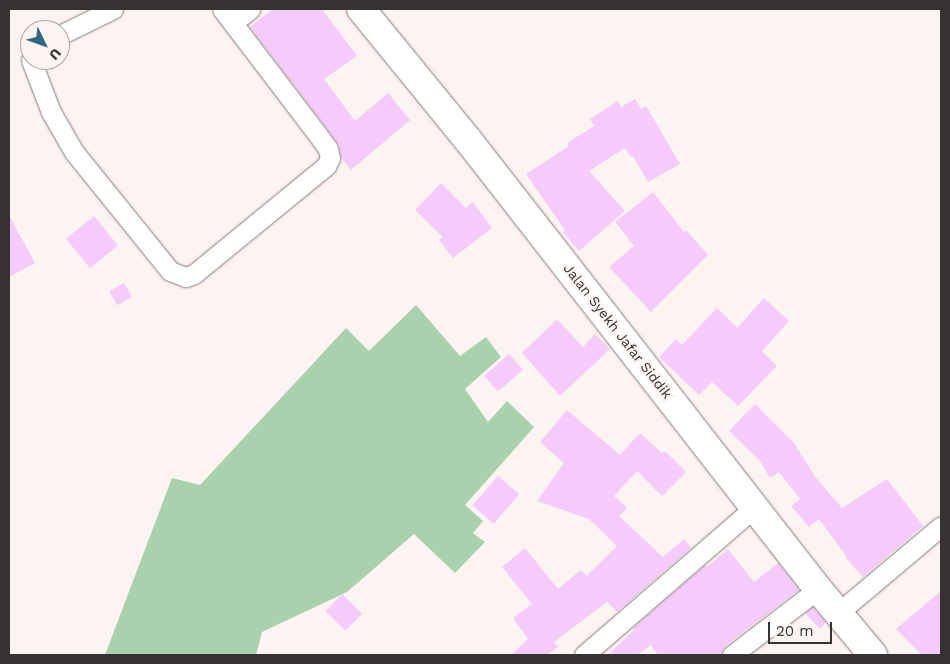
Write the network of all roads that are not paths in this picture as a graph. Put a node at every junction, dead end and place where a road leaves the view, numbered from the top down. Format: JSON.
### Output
{"nodes":[{"id":1,"x":114,"y":9,"type":"edge"},
{"id":2,"x":250,"y":9,"type":"edge"},
{"id":3,"x":361,"y":9,"type":"edge"},
{"id":4,"x":228,"y":16,"type":"edge"},
{"id":5,"x":70,"y":30,"type":"edge"},
{"id":6,"x":35,"y":70,"type":"edge"},
{"id":7,"x":755,"y":507,"type":"junction"},
{"id":8,"x":941,"y":526,"type":"edge"},
{"id":9,"x":818,"y":589,"type":"junction"},
{"id":10,"x":839,"y":612,"type":"junction"},
{"id":11,"x":584,"y":655,"type":"edge"},
{"id":12,"x":732,"y":655,"type":"edge"},
{"id":13,"x":873,"y":655,"type":"edge"}],
"edges":[{"from":1,"to":5,"type":"street"},
{"from":2,"to":4,"type":"street"},
{"from":3,"to":7,"type":"main road","name":"Jalan Syekh Jafar Siddik"},
{"from":4,"to":6,"type":"street"},
{"from":7,"to":9,"type":"main road","name":"Jalan Syekh Jafar Siddik"},
{"from":7,"to":11,"type":"street"},
{"from":8,"to":10,"type":"street"},
{"from":9,"to":10,"type":"main road","name":"Jalan Syekh Jafar Siddik"},
{"from":9,"to":12,"type":"street"},
{"from":10,"to":13,"type":"main road","name":"Jalan Syekh Jafar Siddik"}]}
